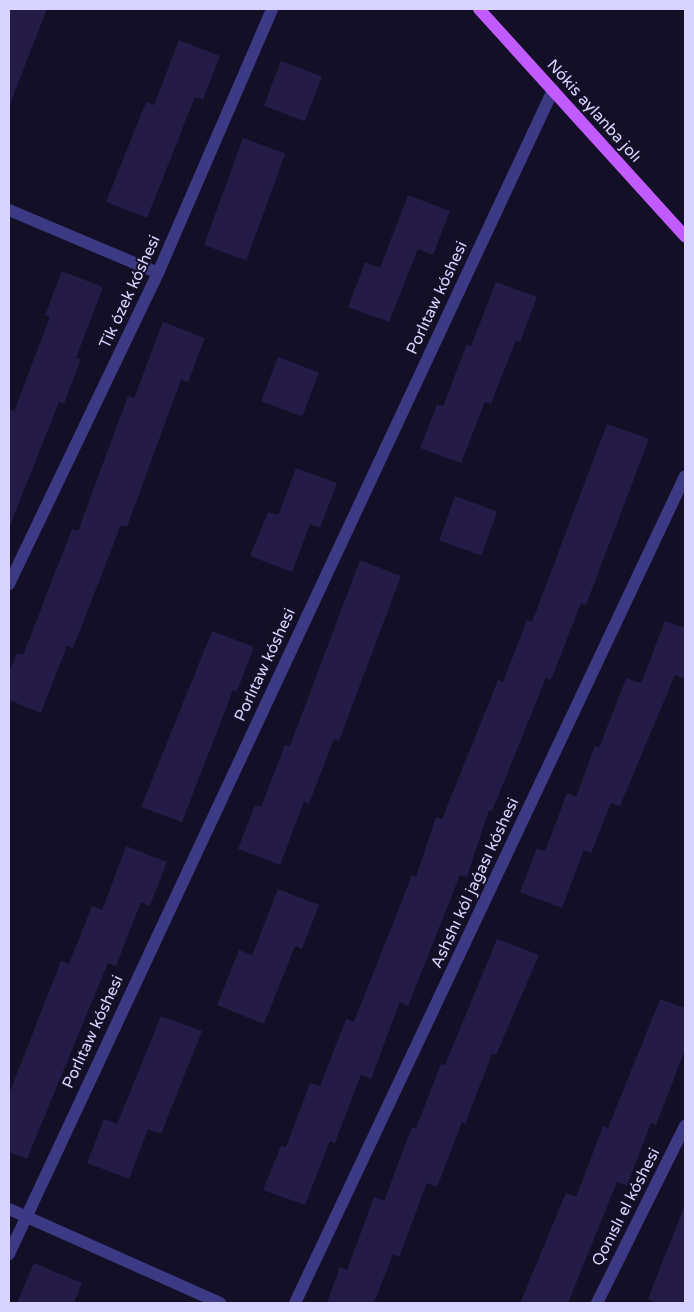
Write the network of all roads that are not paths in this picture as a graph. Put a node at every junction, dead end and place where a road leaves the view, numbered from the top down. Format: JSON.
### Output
{"nodes":[{"id":1,"x":272,"y":9,"type":"edge"},
{"id":2,"x":479,"y":9,"type":"edge"},
{"id":3,"x":553,"y":90,"type":"junction"},
{"id":4,"x":9,"y":210,"type":"edge"},
{"id":5,"x":685,"y":236,"type":"edge"},
{"id":6,"x":158,"y":273,"type":"junction"},
{"id":7,"x":685,"y":476,"type":"edge"},
{"id":8,"x":9,"y":584,"type":"edge"},
{"id":9,"x":685,"y":1126,"type":"edge"},
{"id":10,"x":9,"y":1209,"type":"edge"},
{"id":11,"x":26,"y":1216,"type":"junction"},
{"id":12,"x":9,"y":1254,"type":"edge"},
{"id":13,"x":220,"y":1303,"type":"edge"},
{"id":14,"x":295,"y":1303,"type":"edge"},
{"id":15,"x":597,"y":1303,"type":"edge"}],
"edges":[{"from":1,"to":6,"type":"street","name":"Tik ózek kóshesi"},
{"from":2,"to":3,"type":"main road","name":"Nókis aylanba jolı"},
{"from":3,"to":5,"type":"main road","name":"Nókis aylanba jolı"},
{"from":3,"to":11,"type":"street","name":"Porlıtaw kóshesi"},
{"from":4,"to":6,"type":"street"},
{"from":6,"to":8,"type":"street","name":"Tik ózek kóshesi"},
{"from":7,"to":14,"type":"street","name":"Ashshı kól jaǵası kóshesi"},
{"from":9,"to":15,"type":"street","name":"Qonıslı el kóshesi"},
{"from":10,"to":11,"type":"street"},
{"from":11,"to":12,"type":"street","name":"Porlıtaw kóshesi"},
{"from":11,"to":13,"type":"street"}]}
